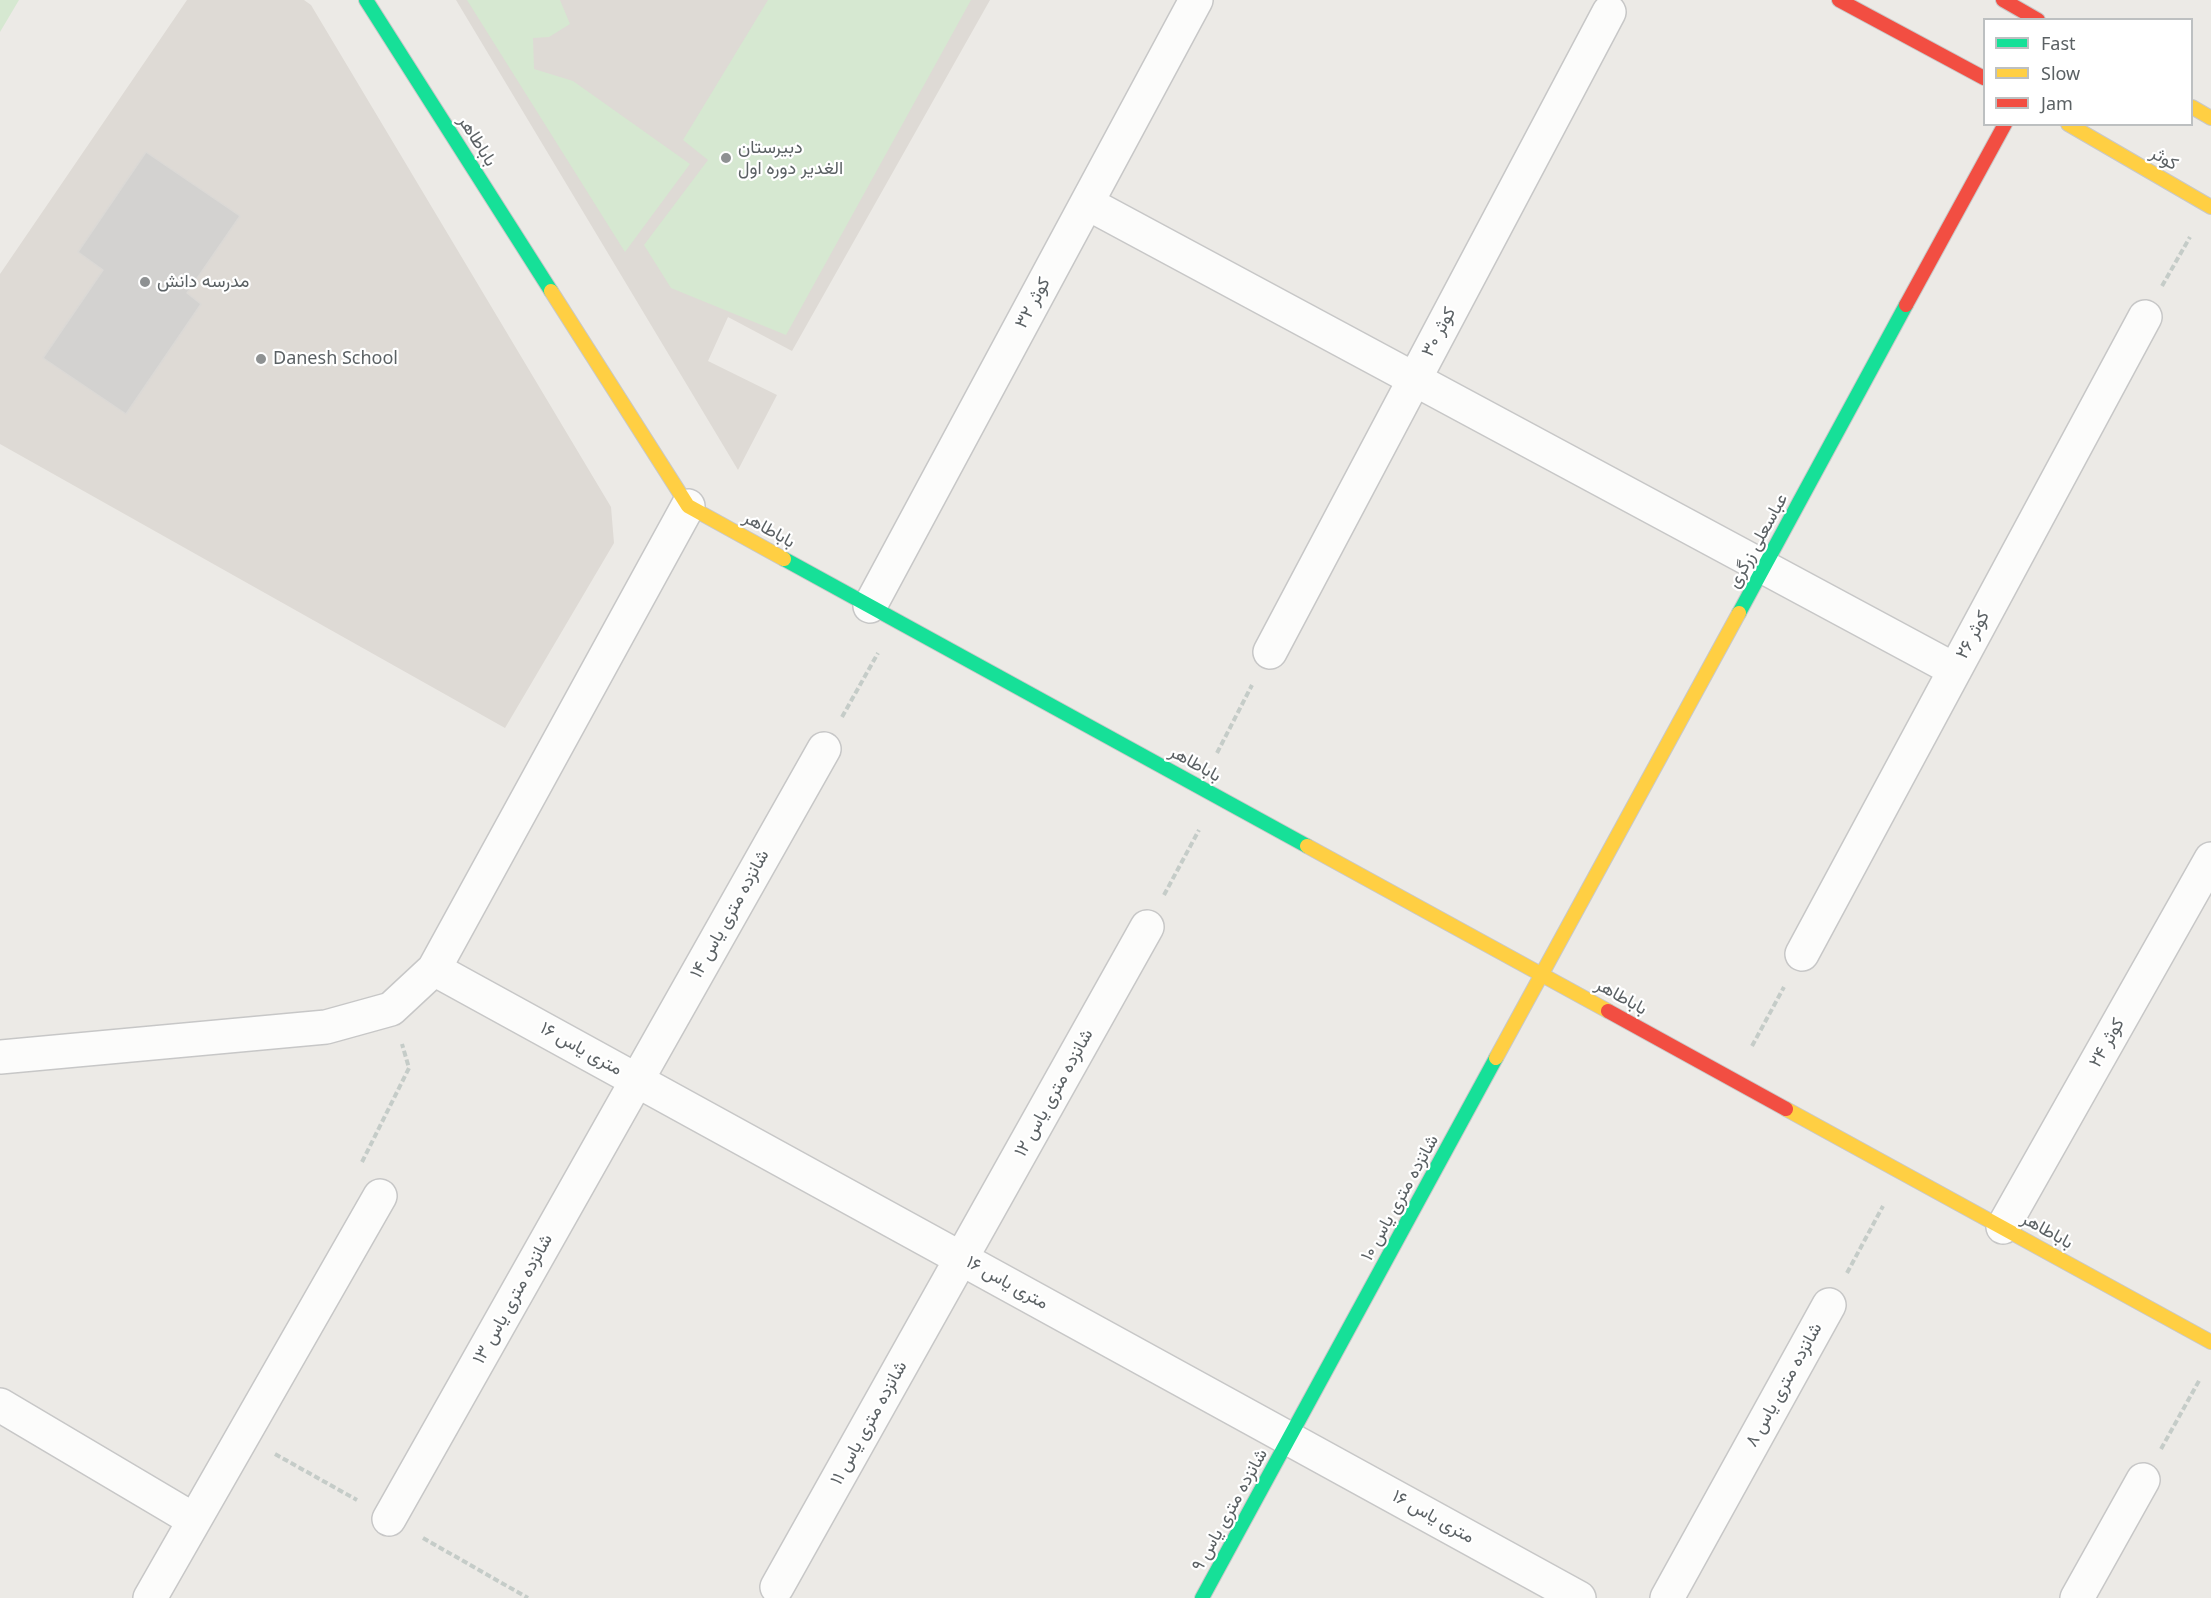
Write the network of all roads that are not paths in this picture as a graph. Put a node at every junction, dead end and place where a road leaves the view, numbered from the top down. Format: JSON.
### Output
{"nodes":[{"id":1,"x":366,"y":0,"type":"edge"},
{"id":2,"x":1196,"y":0,"type":"edge"},
{"id":3,"x":1839,"y":0,"type":"edge"},
{"id":4,"x":2003,"y":0,"type":"edge"},
{"id":5,"x":1609,"y":12,"type":"dead end"},
{"id":6,"x":2034,"y":18,"type":"edge"},
{"id":7,"x":1983,"y":77,"type":"edge"},
{"id":8,"x":2193,"y":108,"type":"edge"},
{"id":9,"x":2211,"y":118,"type":"edge"},
{"id":10,"x":2004,"y":126,"type":"edge"},
{"id":11,"x":2071,"y":126,"type":"edge"},
{"id":12,"x":1087,"y":203,"type":"junction"},
{"id":13,"x":2209,"y":206,"type":"edge"},
{"id":14,"x":2145,"y":317,"type":"road end"},
{"id":15,"x":1414,"y":380,"type":"junction"},
{"id":16,"x":688,"y":506,"type":"junction"},
{"id":17,"x":1764,"y":567,"type":"junction"},
{"id":18,"x":883,"y":613,"type":"junction"},
{"id":19,"x":1270,"y":652,"type":"road end"},
{"id":20,"x":1955,"y":670,"type":"junction"},
{"id":21,"x":824,"y":749,"type":"road end"},
{"id":22,"x":2211,"y":859,"type":"edge"},
{"id":23,"x":1147,"y":927,"type":"road end"},
{"id":24,"x":1802,"y":954,"type":"road end"},
{"id":25,"x":434,"y":969,"type":"junction"},
{"id":26,"x":1542,"y":975,"type":"junction"},
{"id":27,"x":0,"y":1057,"type":"edge"},
{"id":28,"x":637,"y":1080,"type":"junction"},
{"id":29,"x":380,"y":1196,"type":"road end"},
{"id":30,"x":2003,"y":1227,"type":"junction"},
{"id":31,"x":961,"y":1258,"type":"junction"},
{"id":32,"x":1829,"y":1305,"type":"road end"},
{"id":33,"x":2211,"y":1342,"type":"edge"},
{"id":34,"x":0,"y":1405,"type":"edge"},
{"id":35,"x":1289,"y":1438,"type":"junction"},
{"id":36,"x":2144,"y":1480,"type":"road end"},
{"id":37,"x":389,"y":1519,"type":"dead end"},
{"id":38,"x":194,"y":1520,"type":"junction"},
{"id":39,"x":777,"y":1587,"type":"dead end"},
{"id":40,"x":150,"y":1598,"type":"edge"},
{"id":41,"x":1202,"y":1598,"type":"edge"},
{"id":42,"x":1579,"y":1598,"type":"edge"},
{"id":43,"x":1667,"y":1598,"type":"edge"},
{"id":44,"x":2078,"y":1598,"type":"edge"}],
"edges":[{"from":1,"to":16,"type":"street","name":"باباطاهر"},
{"from":2,"to":12,"type":"street","name":"کوثر ۳۲"},
{"from":3,"to":7,"type":"street"},
{"from":4,"to":6,"type":"street"},
{"from":5,"to":15,"type":"street","name":"کوثر ۳۰"},
{"from":8,"to":9,"type":"street"},
{"from":10,"to":17,"type":"street","name":"عباسعلی زرگری"},
{"from":11,"to":13,"type":"street","name":"کوثر"},
{"from":12,"to":15,"type":"street"},
{"from":12,"to":18,"type":"street","name":"کوثر ۳۲"},
{"from":14,"to":20,"type":"street","name":"کوثر ۲۶"},
{"from":15,"to":17,"type":"street"},
{"from":15,"to":19,"type":"street","name":"کوثر ۳۰"},
{"from":16,"to":18,"type":"street","name":"باباطاهر"},
{"from":16,"to":25,"type":"street"},
{"from":17,"to":20,"type":"street"},
{"from":17,"to":26,"type":"street","name":"عباسعلی زرگری"},
{"from":18,"to":26,"type":"street","name":"باباطاهر"},
{"from":20,"to":24,"type":"street","name":"کوثر ۲۶"},
{"from":21,"to":28,"type":"street","name":"شانزده متری یاس ۱۴"},
{"from":22,"to":30,"type":"street","name":"کوثر ۲۴"},
{"from":23,"to":31,"type":"street","name":"شانزده متری یاس ۱۲"},
{"from":25,"to":27,"type":"street"},
{"from":25,"to":28,"type":"street","name":"۱۶ متری یاس"},
{"from":26,"to":30,"type":"street","name":"باباطاهر"},
{"from":26,"to":35,"type":"street","name":"شانزده متری یاس ۱۰"},
{"from":28,"to":31,"type":"street","name":"۱۶ متری یاس"},
{"from":28,"to":37,"type":"street","name":"شانزده متری یاس ۱۳"},
{"from":29,"to":38,"type":"street"},
{"from":30,"to":33,"type":"street","name":"باباطاهر"},
{"from":31,"to":35,"type":"street","name":"۱۶ متری یاس"},
{"from":31,"to":39,"type":"street","name":"شانزده متری یاس ۱۱"},
{"from":32,"to":43,"type":"street","name":"شانزده متری یاس ۸"},
{"from":34,"to":38,"type":"street"},
{"from":35,"to":41,"type":"street","name":"شانزده متری یاس ۹"},
{"from":35,"to":42,"type":"street","name":"۱۶ متری یاس"},
{"from":36,"to":44,"type":"street"},
{"from":38,"to":40,"type":"street"}]}
